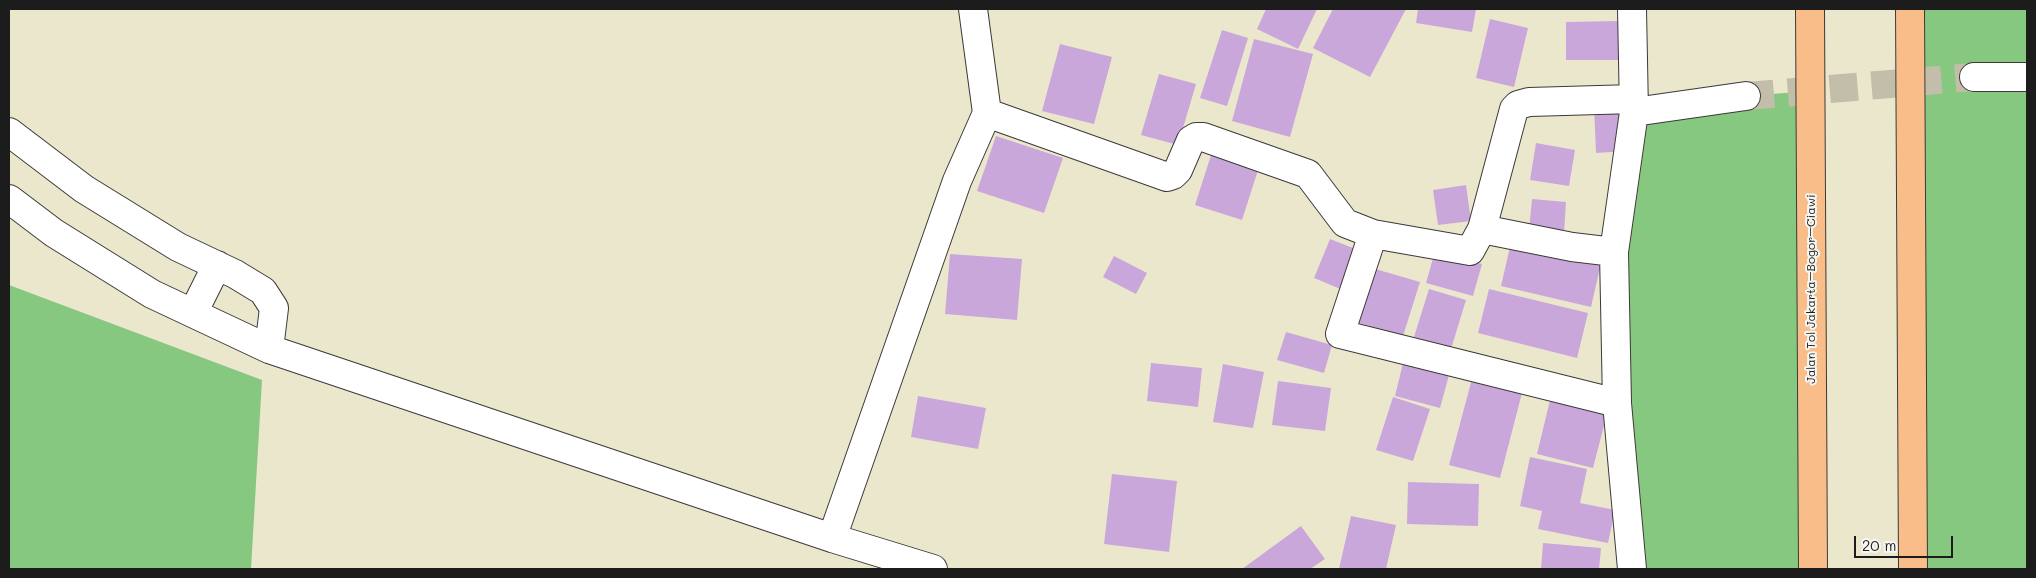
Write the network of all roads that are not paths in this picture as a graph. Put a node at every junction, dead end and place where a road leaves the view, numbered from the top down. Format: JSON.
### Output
{"nodes":[{"id":1,"x":973,"y":9,"type":"edge"},
{"id":2,"x":1632,"y":9,"type":"edge"},
{"id":3,"x":1810,"y":9,"type":"edge"},
{"id":4,"x":1910,"y":9,"type":"edge"},
{"id":5,"x":1974,"y":77,"type":"tunnel mouth"},
{"id":6,"x":2027,"y":77,"type":"edge"},
{"id":7,"x":1746,"y":96,"type":"tunnel mouth"},
{"id":8,"x":1634,"y":106,"type":"junction"},
{"id":9,"x":987,"y":113,"type":"junction"},
{"id":10,"x":9,"y":132,"type":"edge"},
{"id":11,"x":9,"y":199,"type":"edge"},
{"id":12,"x":1482,"y":229,"type":"junction"},
{"id":13,"x":1373,"y":234,"type":"junction"},
{"id":14,"x":1614,"y":252,"type":"junction"},
{"id":15,"x":217,"y":265,"type":"junction"},
{"id":16,"x":193,"y":313,"type":"junction"},
{"id":17,"x":269,"y":349,"type":"junction"},
{"id":18,"x":1618,"y":402,"type":"junction"},
{"id":19,"x":832,"y":538,"type":"junction"},
{"id":20,"x":933,"y":569,"type":"edge"},
{"id":21,"x":1632,"y":569,"type":"edge"},
{"id":22,"x":1813,"y":569,"type":"edge"},
{"id":23,"x":1913,"y":569,"type":"edge"}],
"edges":[{"from":1,"to":9,"type":"street"},
{"from":2,"to":8,"type":"street"},
{"from":3,"to":22,"type":"highway","name":"Jalan Tol Jakarta–Bogor–Ciawi"},
{"from":4,"to":23,"type":"highway"},
{"from":5,"to":6,"type":"street"},
{"from":7,"to":8,"type":"street"},
{"from":8,"to":12,"type":"street"},
{"from":8,"to":14,"type":"street"},
{"from":9,"to":13,"type":"street"},
{"from":9,"to":19,"type":"street"},
{"from":10,"to":15,"type":"street"},
{"from":11,"to":16,"type":"street"},
{"from":12,"to":13,"type":"street"},
{"from":12,"to":14,"type":"street"},
{"from":13,"to":18,"type":"street"},
{"from":14,"to":18,"type":"street"},
{"from":15,"to":16,"type":"street"},
{"from":15,"to":17,"type":"street"},
{"from":16,"to":17,"type":"street"},
{"from":17,"to":19,"type":"street"},
{"from":18,"to":21,"type":"street"},
{"from":19,"to":20,"type":"street"}]}
